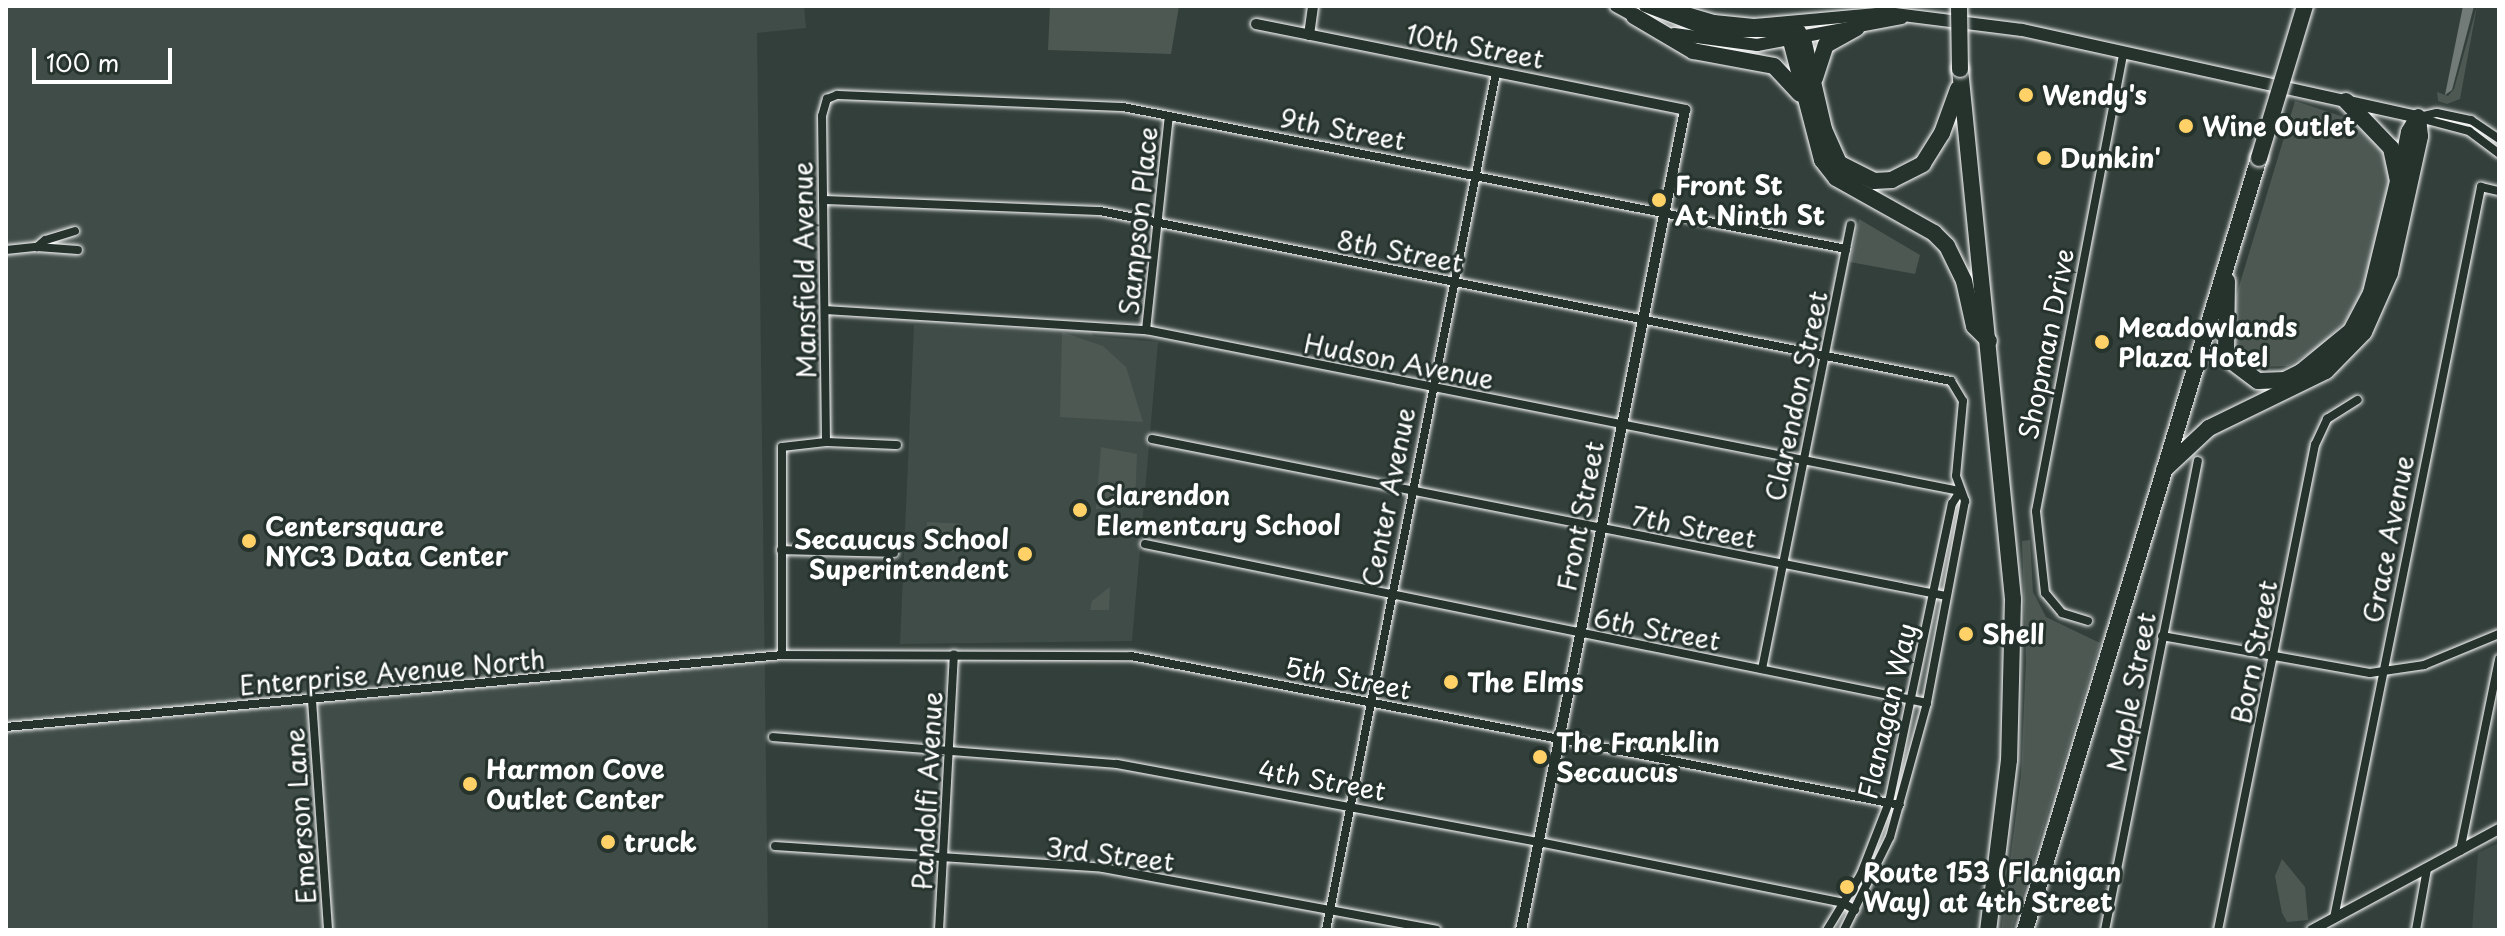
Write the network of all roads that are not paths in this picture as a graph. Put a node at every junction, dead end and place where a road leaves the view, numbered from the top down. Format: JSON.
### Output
{"nodes":[{"id":1,"x":1313,"y":6,"type":"edge"},
{"id":2,"x":1616,"y":6,"type":"edge"},
{"id":3,"x":1663,"y":6,"type":"edge"},
{"id":4,"x":1959,"y":6,"type":"edge"},
{"id":5,"x":2305,"y":6,"type":"edge"},
{"id":6,"x":1640,"y":11,"type":"edge"},
{"id":7,"x":1861,"y":22,"type":"junction"},
{"id":8,"x":1256,"y":24,"type":"dead end"},
{"id":9,"x":1309,"y":35,"type":"junction"},
{"id":10,"x":1797,"y":37,"type":"junction"},
{"id":11,"x":2124,"y":51,"type":"junction"},
{"id":12,"x":1496,"y":73,"type":"junction"},
{"id":13,"x":1960,"y":74,"type":"junction"},
{"id":14,"x":827,"y":99,"type":"joint"},
{"id":15,"x":1811,"y":99,"type":"junction"},
{"id":16,"x":2346,"y":101,"type":"junction"},
{"id":17,"x":1685,"y":110,"type":"joint"},
{"id":18,"x":1169,"y":116,"type":"junction"},
{"id":19,"x":2418,"y":117,"type":"junction"},
{"id":20,"x":2499,"y":139,"type":"edge"},
{"id":21,"x":2499,"y":154,"type":"edge"},
{"id":22,"x":1474,"y":176,"type":"junction"},
{"id":23,"x":2499,"y":191,"type":"edge"},
{"id":24,"x":2396,"y":198,"type":"junction"},
{"id":25,"x":823,"y":200,"type":"junction"},
{"id":26,"x":1664,"y":214,"type":"junction"},
{"id":27,"x":1155,"y":223,"type":"junction"},
{"id":28,"x":1851,"y":225,"type":"dead end"},
{"id":29,"x":75,"y":231,"type":"dead end"},
{"id":30,"x":37,"y":247,"type":"junction"},
{"id":31,"x":1846,"y":249,"type":"junction"},
{"id":32,"x":6,"y":250,"type":"edge"},
{"id":33,"x":78,"y":250,"type":"dead end"},
{"id":34,"x":2229,"y":256,"type":"junction"},
{"id":35,"x":1454,"y":282,"type":"junction"},
{"id":36,"x":825,"y":310,"type":"junction"},
{"id":37,"x":1644,"y":319,"type":"junction"},
{"id":38,"x":1146,"y":330,"type":"junction"},
{"id":39,"x":1989,"y":341,"type":"junction"},
{"id":40,"x":1824,"y":356,"type":"junction"},
{"id":41,"x":1430,"y":389,"type":"junction"},
{"id":42,"x":1959,"y":390,"type":"joint"},
{"id":43,"x":2357,"y":400,"type":"dead end"},
{"id":44,"x":1621,"y":424,"type":"junction"},
{"id":45,"x":1152,"y":439,"type":"dead end"},
{"id":46,"x":826,"y":442,"type":"junction"},
{"id":47,"x":897,"y":445,"type":"dead end"},
{"id":48,"x":1804,"y":459,"type":"junction"},
{"id":49,"x":2198,"y":461,"type":"dead end"},
{"id":50,"x":2161,"y":474,"type":"junction"},
{"id":51,"x":1960,"y":491,"type":"junction"},
{"id":52,"x":1409,"y":493,"type":"junction"},
{"id":53,"x":1600,"y":530,"type":"junction"},
{"id":54,"x":1145,"y":544,"type":"dead end"},
{"id":55,"x":781,"y":550,"type":"junction"},
{"id":56,"x":894,"y":553,"type":"dead end"},
{"id":57,"x":1781,"y":565,"type":"junction"},
{"id":58,"x":1934,"y":594,"type":"junction"},
{"id":59,"x":1946,"y":596,"type":"junction"},
{"id":60,"x":1389,"y":597,"type":"junction"},
{"id":61,"x":2088,"y":621,"type":"dead end"},
{"id":62,"x":2499,"y":634,"type":"edge"},
{"id":63,"x":1579,"y":635,"type":"junction"},
{"id":64,"x":2162,"y":636,"type":"junction"},
{"id":65,"x":1923,"y":647,"type":"junction"},
{"id":66,"x":1936,"y":650,"type":"junction"},
{"id":67,"x":954,"y":654,"type":"junction"},
{"id":68,"x":782,"y":655,"type":"junction"},
{"id":69,"x":2273,"y":658,"type":"junction"},
{"id":70,"x":2499,"y":659,"type":"edge"},
{"id":71,"x":1762,"y":669,"type":"junction"},
{"id":72,"x":2382,"y":673,"type":"junction"},
{"id":73,"x":1914,"y":698,"type":"junction"},
{"id":74,"x":312,"y":700,"type":"junction"},
{"id":75,"x":1368,"y":702,"type":"junction"},
{"id":76,"x":1927,"y":703,"type":"junction"},
{"id":77,"x":6,"y":727,"type":"edge"},
{"id":78,"x":773,"y":737,"type":"dead end"},
{"id":79,"x":1559,"y":740,"type":"junction"},
{"id":80,"x":950,"y":751,"type":"junction"},
{"id":81,"x":1902,"y":755,"type":"junction"},
{"id":82,"x":1914,"y":758,"type":"junction"},
{"id":83,"x":1889,"y":802,"type":"junction"},
{"id":84,"x":1351,"y":805,"type":"junction"},
{"id":85,"x":1900,"y":805,"type":"junction"},
{"id":86,"x":2499,"y":829,"type":"edge"},
{"id":87,"x":1539,"y":842,"type":"junction"},
{"id":88,"x":775,"y":846,"type":"dead end"},
{"id":89,"x":2460,"y":851,"type":"junction"},
{"id":90,"x":1870,"y":853,"type":"junction"},
{"id":91,"x":944,"y":858,"type":"junction"},
{"id":92,"x":1881,"y":858,"type":"junction"},
{"id":93,"x":2427,"y":869,"type":"junction"},
{"id":94,"x":1843,"y":903,"type":"junction"},
{"id":95,"x":1330,"y":910,"type":"junction"},
{"id":96,"x":1855,"y":910,"type":"junction"},
{"id":97,"x":2334,"y":918,"type":"junction"},
{"id":98,"x":328,"y":930,"type":"edge"},
{"id":99,"x":939,"y":930,"type":"edge"},
{"id":100,"x":1326,"y":930,"type":"edge"},
{"id":101,"x":1436,"y":930,"type":"edge"},
{"id":102,"x":1521,"y":930,"type":"edge"},
{"id":103,"x":1827,"y":930,"type":"edge"},
{"id":104,"x":1844,"y":930,"type":"edge"},
{"id":105,"x":1988,"y":930,"type":"edge"},
{"id":106,"x":2025,"y":930,"type":"edge"},
{"id":107,"x":2105,"y":930,"type":"edge"},
{"id":108,"x":2218,"y":930,"type":"edge"},
{"id":109,"x":2312,"y":930,"type":"edge"},
{"id":110,"x":2416,"y":930,"type":"edge"}],
"edges":[{"from":1,"to":9,"type":"street"},
{"from":2,"to":6,"type":"main road"},
{"from":3,"to":7,"type":"main road"},
{"from":4,"to":13,"type":"highway","bridge":true},
{"from":5,"to":34,"type":"highway","bridge":true},
{"from":6,"to":10,"type":"main road"},
{"from":6,"to":15,"type":"highway"},
{"from":7,"to":10,"type":"main road"},
{"from":7,"to":11,"type":"main road"},
{"from":7,"to":15,"type":"highway"},
{"from":8,"to":9,"type":"street","name":"10th Street"},
{"from":9,"to":12,"type":"street","name":"10th Street"},
{"from":10,"to":15,"type":"highway"},
{"from":11,"to":16,"type":"main road"},
{"from":11,"to":61,"type":"street","name":"Shopman Drive"},
{"from":12,"to":17,"type":"street","name":"10th Street"},
{"from":12,"to":22,"type":"street","name":"Center Avenue"},
{"from":13,"to":15,"type":"highway"},
{"from":13,"to":39,"type":"highway"},
{"from":14,"to":18,"type":"street","name":"9th Street"},
{"from":14,"to":25,"type":"street","name":"Mansfield Avenue"},
{"from":15,"to":39,"type":"highway"},
{"from":16,"to":19,"type":"main road"},
{"from":16,"to":24,"type":"highway"},
{"from":17,"to":26,"type":"street","name":"Front Street"},
{"from":18,"to":22,"type":"street","name":"9th Street"},
{"from":18,"to":27,"type":"street","name":"Sampson Place"},
{"from":19,"to":20,"type":"street"},
{"from":19,"to":21,"type":"street"},
{"from":19,"to":24,"type":"highway"},
{"from":19,"to":50,"type":"highway"},
{"from":22,"to":26,"type":"street","name":"9th Street"},
{"from":22,"to":35,"type":"street","name":"Center Avenue"},
{"from":23,"to":72,"type":"street","name":"Grace Avenue"},
{"from":24,"to":34,"type":"highway"},
{"from":25,"to":27,"type":"street","name":"8th Street"},
{"from":25,"to":36,"type":"street","name":"Mansfield Avenue"},
{"from":26,"to":31,"type":"street","name":"9th Street"},
{"from":26,"to":37,"type":"street","name":"Front Street"},
{"from":27,"to":35,"type":"street","name":"8th Street"},
{"from":27,"to":38,"type":"street","name":"Sampson Place"},
{"from":28,"to":31,"type":"street","name":"Clarendon Street"},
{"from":29,"to":30,"type":"street"},
{"from":30,"to":32,"type":"street"},
{"from":30,"to":33,"type":"street"},
{"from":31,"to":40,"type":"street","name":"Clarendon Street"},
{"from":34,"to":50,"type":"highway"},
{"from":35,"to":37,"type":"street","name":"8th Street"},
{"from":35,"to":41,"type":"street","name":"Center Avenue"},
{"from":36,"to":38,"type":"street","name":"Hudson Avenue"},
{"from":36,"to":46,"type":"street","name":"Mansfield Avenue"},
{"from":37,"to":40,"type":"street","name":"8th Street"},
{"from":37,"to":44,"type":"street","name":"Front Street"},
{"from":38,"to":41,"type":"street","name":"Hudson Avenue"},
{"from":39,"to":105,"type":"highway"},
{"from":40,"to":42,"type":"street","name":"8th Street"},
{"from":40,"to":48,"type":"street","name":"Clarendon Street"},
{"from":41,"to":44,"type":"street","name":"Hudson Avenue"},
{"from":41,"to":52,"type":"street","name":"Center Avenue"},
{"from":42,"to":51,"type":"street","name":"Flanagan Way"},
{"from":43,"to":69,"type":"street","name":"Born Street"},
{"from":44,"to":48,"type":"street","name":"Hudson Avenue"},
{"from":44,"to":53,"type":"street","name":"Front Street"},
{"from":45,"to":52,"type":"street","name":"7th Street"},
{"from":46,"to":47,"type":"street"},
{"from":46,"to":55,"type":"street"},
{"from":48,"to":51,"type":"street","name":"Hudson Avenue"},
{"from":48,"to":57,"type":"street","name":"Clarendon Street"},
{"from":49,"to":64,"type":"street","name":"Maple Street"},
{"from":50,"to":106,"type":"highway"},
{"from":51,"to":58,"type":"street","name":"Flanagan Way"},
{"from":51,"to":59,"type":"street","name":"Flanagan Way"},
{"from":52,"to":53,"type":"street","name":"7th Street"},
{"from":52,"to":60,"type":"street","name":"Center Avenue"},
{"from":53,"to":57,"type":"street","name":"7th Street"},
{"from":53,"to":63,"type":"street","name":"Front Street"},
{"from":54,"to":60,"type":"street","name":"6th Street"},
{"from":55,"to":56,"type":"street"},
{"from":55,"to":68,"type":"street"},
{"from":57,"to":58,"type":"street","name":"7th Street"},
{"from":57,"to":71,"type":"street","name":"Clarendon Street"},
{"from":58,"to":59,"type":"street","name":"7th Street"},
{"from":58,"to":65,"type":"street","name":"Flanagan Way"},
{"from":59,"to":66,"type":"street","name":"Flanagan Way"},
{"from":60,"to":63,"type":"street","name":"6th Street"},
{"from":60,"to":75,"type":"street","name":"Center Avenue"},
{"from":62,"to":72,"type":"street"},
{"from":63,"to":71,"type":"street","name":"6th Street"},
{"from":63,"to":79,"type":"street","name":"Front Street"},
{"from":64,"to":69,"type":"street"},
{"from":64,"to":107,"type":"street","name":"Maple Street"},
{"from":65,"to":66,"type":"street"},
{"from":65,"to":73,"type":"street","name":"Flanagan Way"},
{"from":66,"to":76,"type":"street","name":"Flanagan Way"},
{"from":67,"to":68,"type":"street","name":"5th Street"},
{"from":67,"to":75,"type":"street","name":"5th Street"},
{"from":67,"to":80,"type":"street","name":"Pandolfi Avenue"},
{"from":68,"to":74,"type":"street","name":"Enterprise Avenue North"},
{"from":69,"to":72,"type":"street"},
{"from":69,"to":108,"type":"street","name":"Born Street"},
{"from":70,"to":89,"type":"street"},
{"from":71,"to":73,"type":"street","name":"6th Street"},
{"from":72,"to":97,"type":"street","name":"Grace Avenue"},
{"from":73,"to":76,"type":"street","name":"6th Street"},
{"from":73,"to":81,"type":"street","name":"Flanagan Way"},
{"from":74,"to":77,"type":"street","name":"Enterprise Avenue North"},
{"from":74,"to":98,"type":"street","name":"Emerson Lane"},
{"from":75,"to":79,"type":"street","name":"5th Street"},
{"from":75,"to":84,"type":"street","name":"Center Avenue"},
{"from":76,"to":82,"type":"street","name":"Flanagan Way"},
{"from":78,"to":80,"type":"street","name":"4th Street"},
{"from":79,"to":83,"type":"street","name":"5th Street"},
{"from":79,"to":87,"type":"street","name":"Front Street"},
{"from":80,"to":84,"type":"street","name":"4th Street"},
{"from":80,"to":91,"type":"street","name":"Pandolfi Avenue"},
{"from":81,"to":82,"type":"street"},
{"from":81,"to":83,"type":"street","name":"Flanagan Way"},
{"from":82,"to":85,"type":"street","name":"Flanagan Way"},
{"from":83,"to":85,"type":"street","name":"5th Street"},
{"from":83,"to":90,"type":"street","name":"Flanagan Way"},
{"from":84,"to":87,"type":"street","name":"4th Street"},
{"from":84,"to":95,"type":"street","name":"Center Avenue"},
{"from":85,"to":92,"type":"street","name":"Flanagan Way"},
{"from":86,"to":89,"type":"street"},
{"from":87,"to":94,"type":"street","name":"4th Street"},
{"from":87,"to":102,"type":"street","name":"Front Street"},
{"from":88,"to":91,"type":"street","name":"3rd Street"},
{"from":89,"to":93,"type":"street"},
{"from":90,"to":92,"type":"street"},
{"from":90,"to":94,"type":"street","name":"Flanagan Way"},
{"from":91,"to":95,"type":"street","name":"3rd Street"},
{"from":91,"to":99,"type":"street","name":"Pandolfi Avenue"},
{"from":92,"to":96,"type":"street","name":"Flanagan Way"},
{"from":93,"to":97,"type":"street"},
{"from":93,"to":110,"type":"street"},
{"from":94,"to":96,"type":"street","name":"4th Street"},
{"from":94,"to":103,"type":"street","name":"Flanagan Way"},
{"from":95,"to":100,"type":"street","name":"Center Avenue"},
{"from":95,"to":101,"type":"street","name":"3rd Street"},
{"from":96,"to":104,"type":"street","name":"Flanagan Way"},
{"from":97,"to":109,"type":"street"}]}
